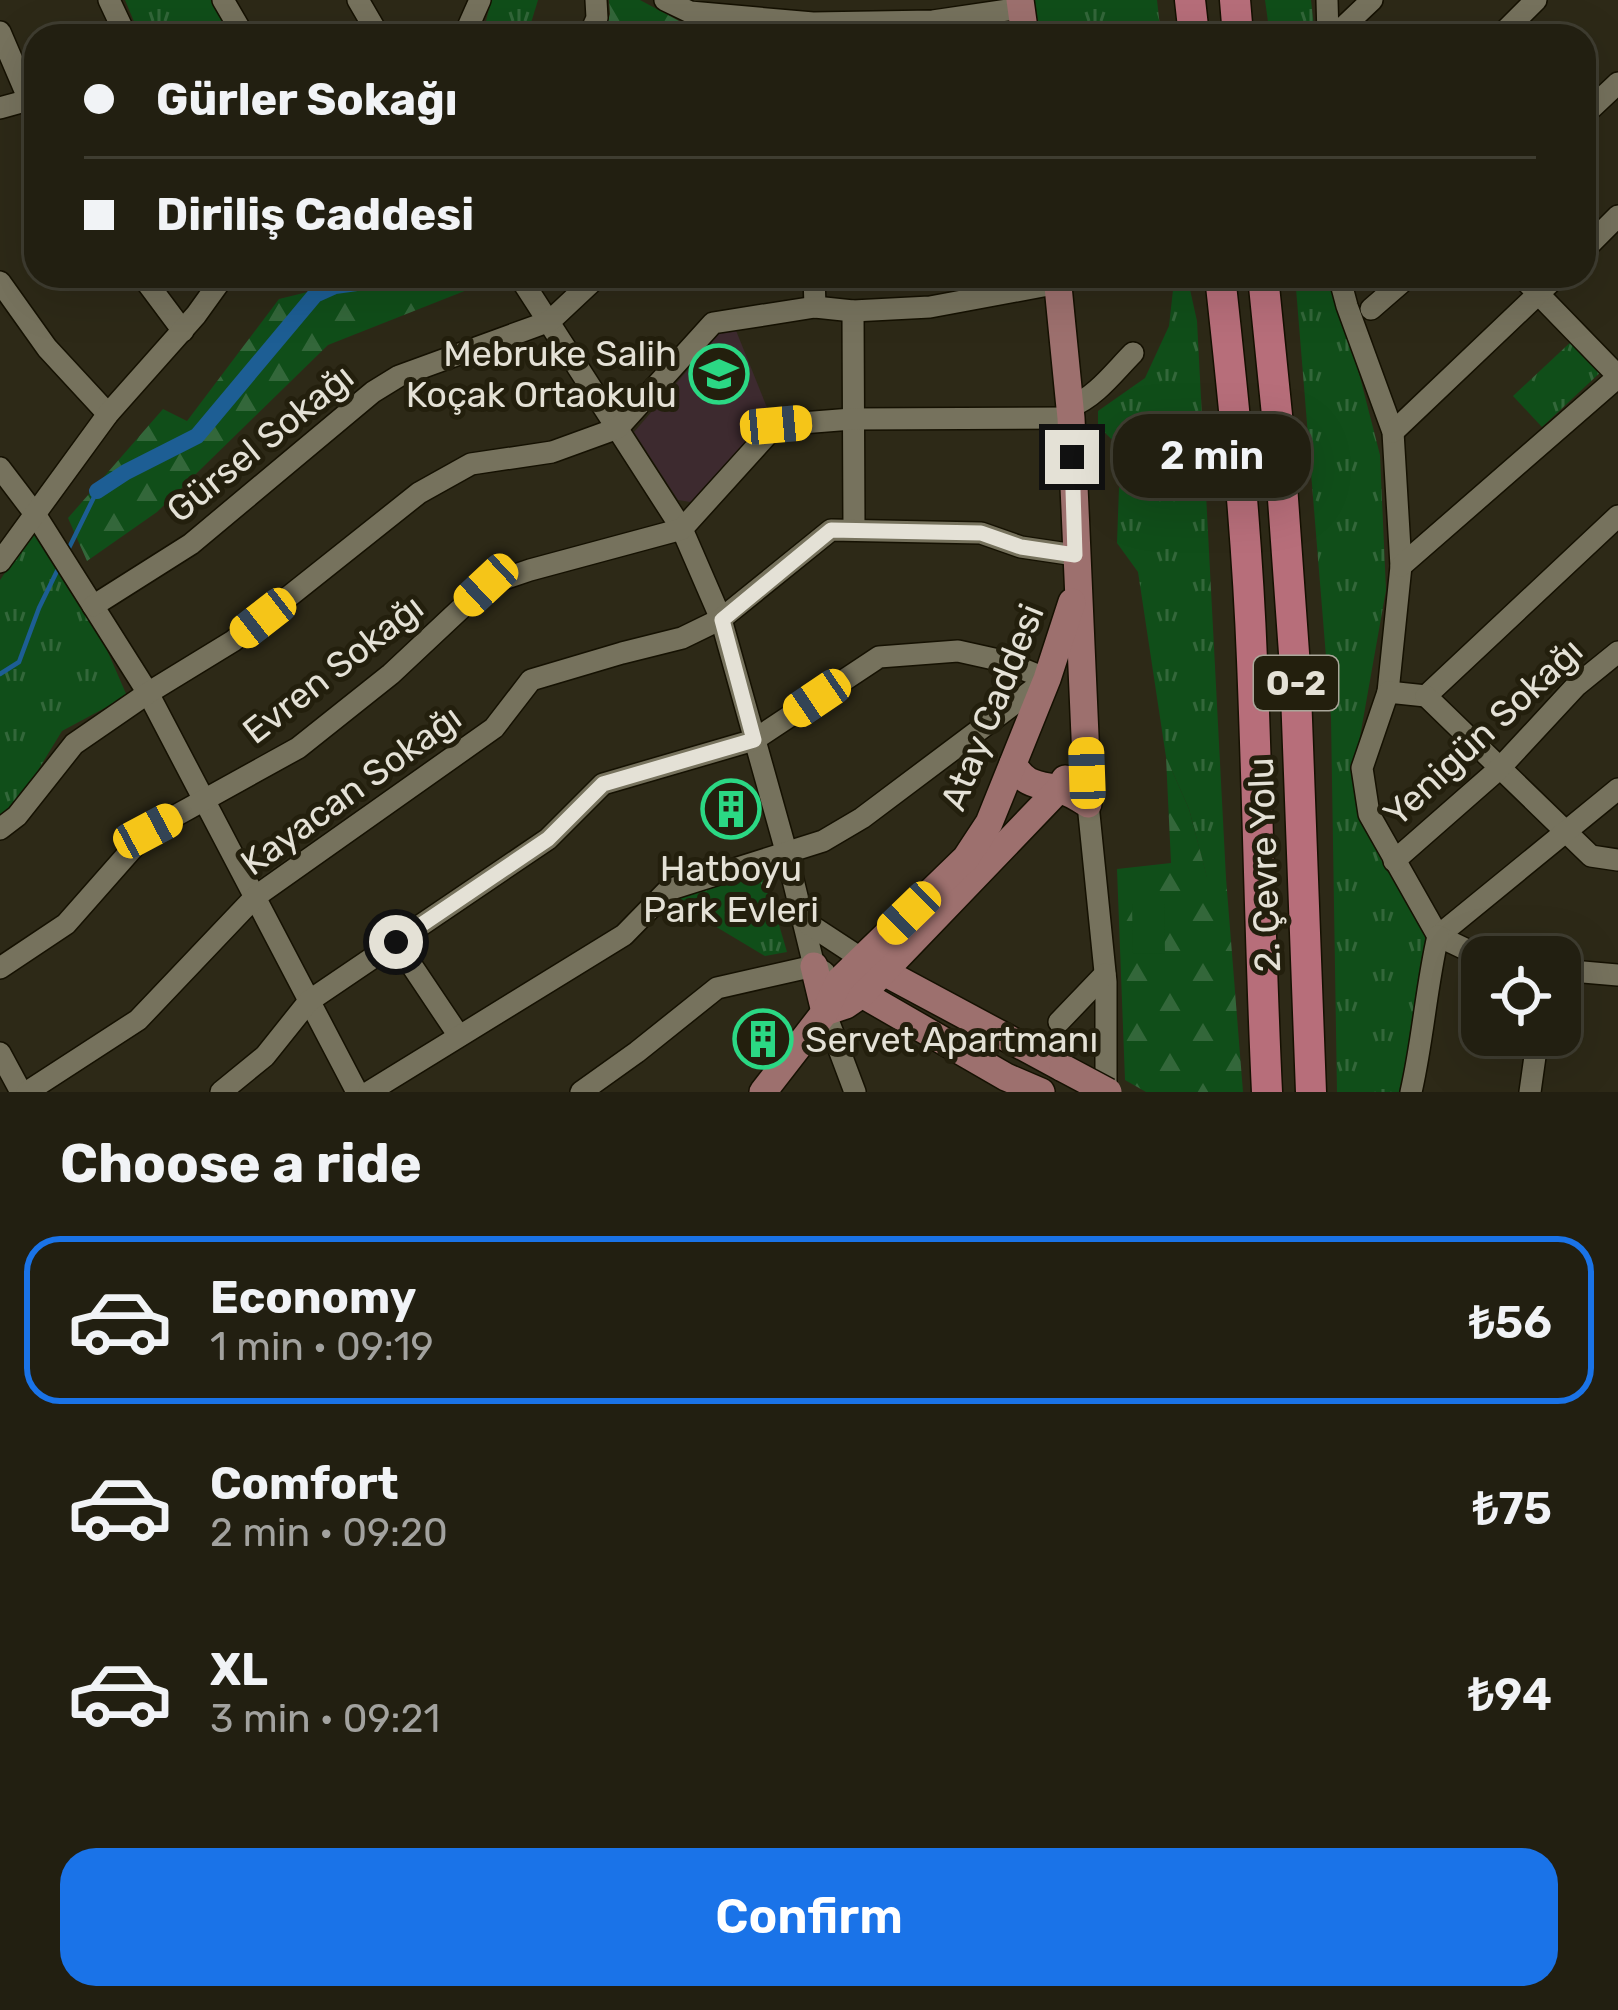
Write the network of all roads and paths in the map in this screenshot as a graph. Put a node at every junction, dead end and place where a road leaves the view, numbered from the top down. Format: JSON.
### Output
{"nodes":[{"id":1,"x":665,"y":0,"type":"edge"},
{"id":2,"x":1372,"y":0,"type":"edge"},
{"id":3,"x":1536,"y":0,"type":"edge"},
{"id":4,"x":1022,"y":15,"type":"edge"},
{"id":5,"x":1345,"y":24,"type":"edge"},
{"id":6,"x":1512,"y":24,"type":"edge"},
{"id":7,"x":0,"y":32,"type":"edge"},
{"id":8,"x":1618,"y":82,"type":"edge"},
{"id":9,"x":24,"y":85,"type":"edge"},
{"id":10,"x":1596,"y":103,"type":"edge"},
{"id":11,"x":1618,"y":216,"type":"edge"},
{"id":12,"x":1596,"y":238,"type":"edge"},
{"id":13,"x":0,"y":282,"type":"edge"},
{"id":14,"x":151,"y":288,"type":"edge"},
{"id":15,"x":215,"y":288,"type":"edge"},
{"id":16,"x":527,"y":288,"type":"edge"},
{"id":17,"x":585,"y":288,"type":"edge"},
{"id":18,"x":814,"y":288,"type":"edge"},
{"id":19,"x":1016,"y":288,"type":"edge"},
{"id":20,"x":1063,"y":288,"type":"edge"},
{"id":21,"x":1221,"y":288,"type":"edge"},
{"id":22,"x":1264,"y":288,"type":"edge"},
{"id":23,"x":1342,"y":288,"type":"edge"},
{"id":24,"x":1395,"y":288,"type":"edge"},
{"id":25,"x":1532,"y":288,"type":"edge"},
{"id":26,"x":1544,"y":288,"type":"edge"},
{"id":27,"x":1538,"y":294,"type":"junction"},
{"id":28,"x":815,"y":307,"type":"junction"},
{"id":29,"x":1371,"y":308,"type":"dead end"},
{"id":30,"x":853,"y":311,"type":"junction"},
{"id":31,"x":550,"y":321,"type":"junction"},
{"id":32,"x":182,"y":331,"type":"junction"},
{"id":33,"x":1133,"y":353,"type":"dead end"},
{"id":34,"x":1618,"y":376,"type":"edge"},
{"id":35,"x":1071,"y":412,"type":"junction"},
{"id":36,"x":108,"y":414,"type":"junction"},
{"id":37,"x":852,"y":418,"type":"junction"},
{"id":38,"x":618,"y":428,"type":"junction"},
{"id":39,"x":1393,"y":432,"type":"junction"},
{"id":40,"x":0,"y":468,"type":"edge"},
{"id":41,"x":35,"y":514,"type":"junction"},
{"id":42,"x":1618,"y":516,"type":"edge"},
{"id":43,"x":682,"y":529,"type":"junction"},
{"id":44,"x":854,"y":529,"type":"junction"},
{"id":45,"x":1075,"y":555,"type":"junction"},
{"id":46,"x":0,"y":562,"type":"edge"},
{"id":47,"x":1402,"y":566,"type":"junction"},
{"id":48,"x":1078,"y":584,"type":"junction"},
{"id":49,"x":93,"y":606,"type":"junction"},
{"id":50,"x":722,"y":620,"type":"junction"},
{"id":51,"x":1618,"y":652,"type":"edge"},
{"id":52,"x":1047,"y":679,"type":"junction"},
{"id":53,"x":1084,"y":689,"type":"junction"},
{"id":54,"x":1388,"y":692,"type":"junction"},
{"id":55,"x":148,"y":693,"type":"junction"},
{"id":56,"x":1426,"y":696,"type":"junction"},
{"id":57,"x":754,"y":740,"type":"junction"},
{"id":58,"x":1086,"y":742,"type":"junction"},
{"id":59,"x":1013,"y":764,"type":"junction"},
{"id":60,"x":1500,"y":768,"type":"junction"},
{"id":61,"x":1618,"y":789,"type":"edge"},
{"id":62,"x":1059,"y":790,"type":"junction"},
{"id":63,"x":205,"y":801,"type":"junction"},
{"id":64,"x":1088,"y":804,"type":"junction"},
{"id":65,"x":0,"y":829,"type":"edge"},
{"id":66,"x":1566,"y":831,"type":"junction"},
{"id":67,"x":786,"y":851,"type":"junction"},
{"id":68,"x":1618,"y":860,"type":"edge"},
{"id":69,"x":1394,"y":861,"type":"junction"},
{"id":70,"x":255,"y":898,"type":"junction"},
{"id":71,"x":804,"y":921,"type":"junction"},
{"id":72,"x":1438,"y":936,"type":"junction"},
{"id":73,"x":396,"y":942,"type":"junction"},
{"id":74,"x":1461,"y":947,"type":"edge"},
{"id":75,"x":872,"y":966,"type":"junction"},
{"id":76,"x":814,"y":967,"type":"junction"},
{"id":77,"x":0,"y":968,"type":"edge"},
{"id":78,"x":1581,"y":972,"type":"edge"},
{"id":79,"x":1105,"y":974,"type":"junction"},
{"id":80,"x":1618,"y":975,"type":"edge"},
{"id":81,"x":850,"y":987,"type":"junction"},
{"id":82,"x":309,"y":1001,"type":"junction"},
{"id":83,"x":825,"y":1012,"type":"junction"},
{"id":84,"x":1059,"y":1022,"type":"dead end"},
{"id":85,"x":459,"y":1036,"type":"junction"},
{"id":86,"x":0,"y":1053,"type":"edge"},
{"id":87,"x":1535,"y":1056,"type":"edge"},
{"id":88,"x":24,"y":1092,"type":"edge"},
{"id":89,"x":221,"y":1092,"type":"edge"},
{"id":90,"x":357,"y":1092,"type":"edge"},
{"id":91,"x":369,"y":1092,"type":"edge"},
{"id":92,"x":581,"y":1092,"type":"edge"},
{"id":93,"x":763,"y":1092,"type":"edge"},
{"id":94,"x":855,"y":1092,"type":"edge"},
{"id":95,"x":1041,"y":1092,"type":"edge"},
{"id":96,"x":1107,"y":1092,"type":"edge"},
{"id":97,"x":1267,"y":1092,"type":"edge"},
{"id":98,"x":1311,"y":1092,"type":"edge"},
{"id":99,"x":1411,"y":1092,"type":"edge"},
{"id":100,"x":1530,"y":1092,"type":"edge"}],
"edges":[{"from":1,"to":4,"type":"street"},
{"from":2,"to":5,"type":"street"},
{"from":3,"to":6,"type":"street"},
{"from":7,"to":9,"type":"street"},
{"from":8,"to":10,"type":"street"},
{"from":11,"to":12,"type":"street"},
{"from":13,"to":36,"type":"street"},
{"from":14,"to":32,"type":"street"},
{"from":15,"to":32,"type":"street"},
{"from":16,"to":31,"type":"street"},
{"from":17,"to":31,"type":"street","name":"Gürsel Sokağı"},
{"from":18,"to":28,"type":"street"},
{"from":19,"to":30,"type":"street"},
{"from":20,"to":35,"type":"main road"},
{"from":21,"to":97,"type":"highway","name":"2. Çevre Yolu","number":"O-2"},
{"from":22,"to":98,"type":"highway","name":"2. Çevre Yolu","number":"O-2"},
{"from":23,"to":39,"type":"street"},
{"from":24,"to":29,"type":"street"},
{"from":25,"to":27,"type":"street"},
{"from":26,"to":27,"type":"street"},
{"from":27,"to":34,"type":"street"},
{"from":27,"to":39,"type":"street"},
{"from":28,"to":30,"type":"street"},
{"from":28,"to":38,"type":"street"},
{"from":30,"to":37,"type":"street"},
{"from":31,"to":38,"type":"street"},
{"from":31,"to":49,"type":"street","name":"Gürsel Sokağı"},
{"from":32,"to":36,"type":"street"},
{"from":33,"to":35,"type":"street"},
{"from":34,"to":47,"type":"street"},
{"from":35,"to":37,"type":"street"},
{"from":35,"to":45,"type":"main road"},
{"from":36,"to":41,"type":"street"},
{"from":37,"to":43,"type":"street"},
{"from":37,"to":44,"type":"street"},
{"from":38,"to":43,"type":"street"},
{"from":38,"to":55,"type":"street"},
{"from":39,"to":47,"type":"street"},
{"from":40,"to":41,"type":"street"},
{"from":41,"to":46,"type":"street"},
{"from":41,"to":49,"type":"street"},
{"from":42,"to":56,"type":"street"},
{"from":43,"to":50,"type":"street"},
{"from":43,"to":63,"type":"street","name":"Evren Sokağı"},
{"from":44,"to":45,"type":"street","name":"Kayacan Sokağı"},
{"from":44,"to":50,"type":"street","name":"Kayacan Sokağı"},
{"from":45,"to":48,"type":"main road"},
{"from":47,"to":54,"type":"street"},
{"from":48,"to":52,"type":"main road","name":"Atay Caddesi"},
{"from":48,"to":53,"type":"main road"},
{"from":49,"to":55,"type":"street"},
{"from":50,"to":57,"type":"street"},
{"from":50,"to":70,"type":"street","name":"Kayacan Sokağı"},
{"from":51,"to":60,"type":"street","name":"Yenigün Sokağı"},
{"from":52,"to":53,"type":"main road"},
{"from":52,"to":57,"type":"street"},
{"from":52,"to":59,"type":"main road","name":"Atay Caddesi"},
{"from":52,"to":67,"type":"street"},
{"from":53,"to":58,"type":"main road"},
{"from":54,"to":56,"type":"street"},
{"from":54,"to":69,"type":"street"},
{"from":55,"to":63,"type":"street"},
{"from":55,"to":65,"type":"street"},
{"from":56,"to":60,"type":"street"},
{"from":57,"to":67,"type":"street"},
{"from":57,"to":73,"type":"street"},
{"from":58,"to":62,"type":"main road","name":"Atay Caddesi"},
{"from":58,"to":64,"type":"main road"},
{"from":59,"to":62,"type":"main road"},
{"from":59,"to":75,"type":"main road","name":"Atay Caddesi"},
{"from":60,"to":66,"type":"street"},
{"from":60,"to":69,"type":"street","name":"Yenigün Sokağı"},
{"from":61,"to":66,"type":"street"},
{"from":62,"to":64,"type":"main road"},
{"from":62,"to":75,"type":"main road","name":"Atay Caddesi"},
{"from":63,"to":70,"type":"street"},
{"from":63,"to":77,"type":"street","name":"Evren Sokağı"},
{"from":64,"to":79,"type":"street"},
{"from":66,"to":68,"type":"street"},
{"from":66,"to":72,"type":"street"},
{"from":67,"to":71,"type":"street"},
{"from":67,"to":85,"type":"street"},
{"from":69,"to":72,"type":"street"},
{"from":70,"to":82,"type":"street"},
{"from":70,"to":88,"type":"street","name":"Kayacan Sokağı"},
{"from":71,"to":75,"type":"street"},
{"from":71,"to":76,"type":"street"},
{"from":72,"to":74,"type":"street"},
{"from":72,"to":99,"type":"street"},
{"from":73,"to":82,"type":"street"},
{"from":73,"to":85,"type":"street"},
{"from":75,"to":81,"type":"main road","name":"Atay Caddesi"},
{"from":75,"to":96,"type":"main road","bridge":true},
{"from":76,"to":81,"type":"street"},
{"from":76,"to":83,"type":"main road"},
{"from":76,"to":92,"type":"street"},
{"from":78,"to":80,"type":"street"},
{"from":79,"to":84,"type":"street"},
{"from":79,"to":96,"type":"street"},
{"from":81,"to":83,"type":"main road","name":"Atay Caddesi"},
{"from":81,"to":95,"type":"main road"},
{"from":82,"to":89,"type":"street"},
{"from":82,"to":90,"type":"street"},
{"from":83,"to":93,"type":"main road","name":"Atay Caddesi"},
{"from":83,"to":94,"type":"street"},
{"from":85,"to":91,"type":"street"},
{"from":86,"to":88,"type":"street"},
{"from":87,"to":100,"type":"street"}]}
